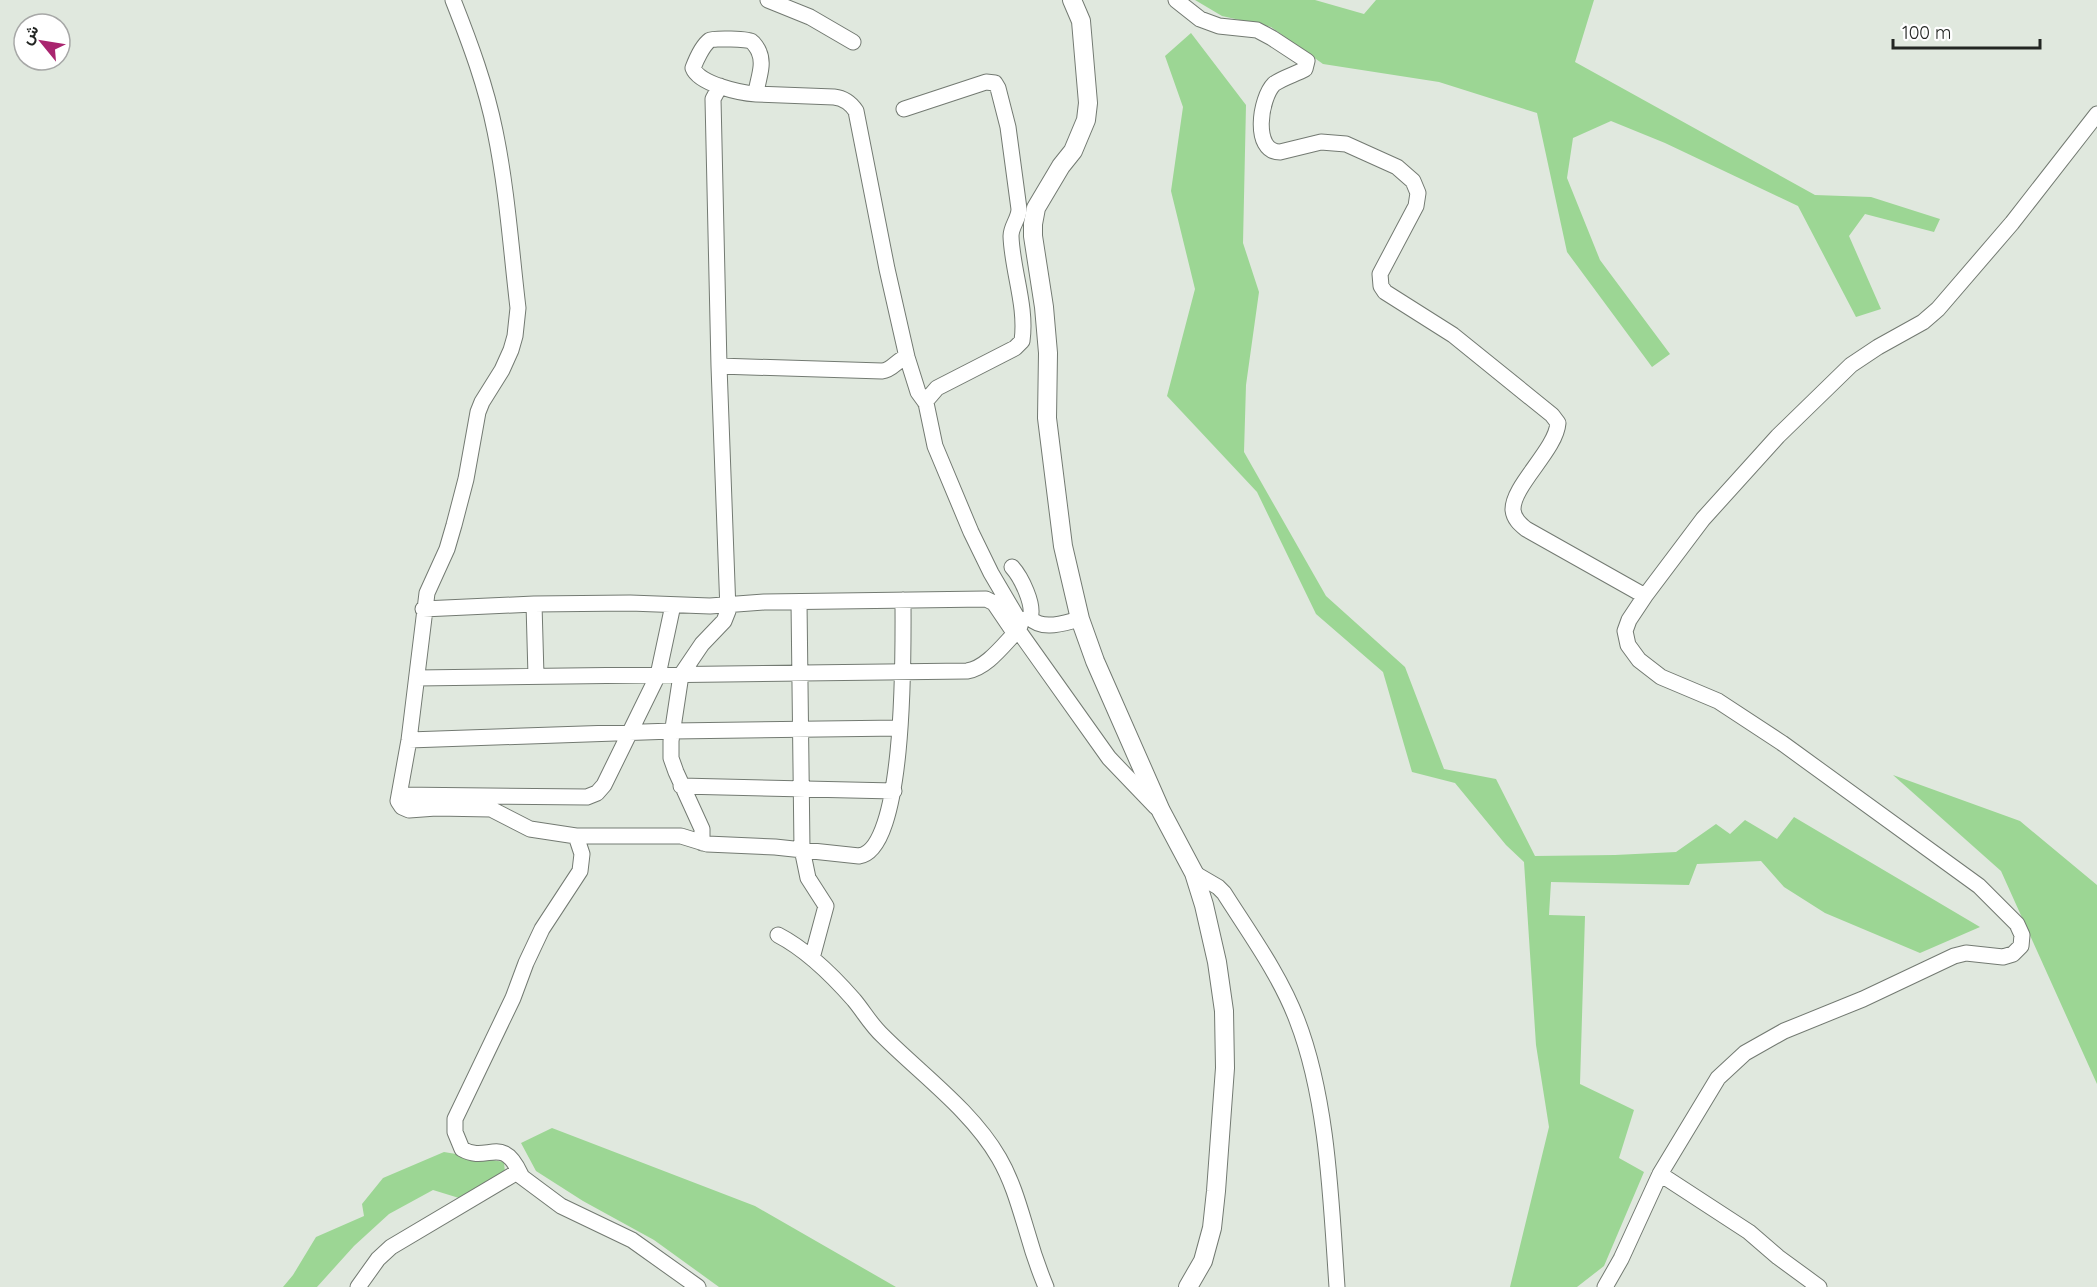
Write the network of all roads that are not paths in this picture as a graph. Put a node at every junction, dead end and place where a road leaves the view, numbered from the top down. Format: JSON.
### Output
{"nodes":[{"id":1,"x":453,"y":0,"type":"edge"},
{"id":2,"x":768,"y":0,"type":"edge"},
{"id":3,"x":1072,"y":0,"type":"edge"},
{"id":4,"x":1176,"y":0,"type":"edge"},
{"id":5,"x":853,"y":42,"type":"dead end"},
{"id":6,"x":720,"y":86,"type":"junction"},
{"id":7,"x":756,"y":94,"type":"junction"},
{"id":8,"x":904,"y":110,"type":"dead end"},
{"id":9,"x":2097,"y":114,"type":"edge"},
{"id":10,"x":1025,"y":222,"type":"junction"},
{"id":11,"x":907,"y":357,"type":"junction"},
{"id":12,"x":720,"y":366,"type":"junction"},
{"id":13,"x":925,"y":402,"type":"junction"},
{"id":14,"x":1011,"y":567,"type":"dead end"},
{"id":15,"x":1645,"y":596,"type":"junction"},
{"id":16,"x":903,"y":600,"type":"junction"},
{"id":17,"x":799,"y":602,"type":"junction"},
{"id":18,"x":534,"y":604,"type":"junction"},
{"id":19,"x":728,"y":604,"type":"junction"},
{"id":20,"x":673,"y":605,"type":"junction"},
{"id":21,"x":423,"y":609,"type":"junction"},
{"id":22,"x":1080,"y":620,"type":"junction"},
{"id":23,"x":1021,"y":626,"type":"junction"},
{"id":24,"x":903,"y":672,"type":"junction"},
{"id":25,"x":800,"y":673,"type":"junction"},
{"id":26,"x":658,"y":675,"type":"junction"},
{"id":27,"x":681,"y":675,"type":"junction"},
{"id":28,"x":536,"y":676,"type":"junction"},
{"id":29,"x":417,"y":678,"type":"junction"},
{"id":30,"x":900,"y":728,"type":"junction"},
{"id":31,"x":801,"y":729,"type":"junction"},
{"id":32,"x":673,"y":731,"type":"junction"},
{"id":33,"x":629,"y":734,"type":"junction"},
{"id":34,"x":409,"y":740,"type":"junction"},
{"id":35,"x":681,"y":786,"type":"junction"},
{"id":36,"x":802,"y":788,"type":"junction"},
{"id":37,"x":894,"y":791,"type":"junction"},
{"id":38,"x":399,"y":795,"type":"junction"},
{"id":39,"x":1161,"y":811,"type":"junction"},
{"id":40,"x":576,"y":836,"type":"junction"},
{"id":41,"x":702,"y":843,"type":"junction"},
{"id":42,"x":802,"y":849,"type":"junction"},
{"id":43,"x":1194,"y":873,"type":"junction"},
{"id":44,"x":778,"y":935,"type":"dead end"},
{"id":45,"x":812,"y":958,"type":"junction"},
{"id":46,"x":1660,"y":1174,"type":"junction"},
{"id":47,"x":521,"y":1175,"type":"junction"},
{"id":48,"x":358,"y":1287,"type":"edge"},
{"id":49,"x":698,"y":1287,"type":"edge"},
{"id":50,"x":1046,"y":1287,"type":"edge"},
{"id":51,"x":1188,"y":1287,"type":"edge"},
{"id":52,"x":1337,"y":1287,"type":"edge"},
{"id":53,"x":1605,"y":1287,"type":"edge"},
{"id":54,"x":1819,"y":1287,"type":"edge"}],
"edges":[{"from":1,"to":21,"type":"street"},
{"from":2,"to":5,"type":"street"},
{"from":3,"to":10,"type":"main road"},
{"from":4,"to":15,"type":"street"},
{"from":6,"to":7,"type":"street"},
{"from":6,"to":7,"type":"street"},
{"from":6,"to":12,"type":"street"},
{"from":7,"to":11,"type":"street"},
{"from":8,"to":10,"type":"street"},
{"from":9,"to":15,"type":"street"},
{"from":10,"to":13,"type":"street"},
{"from":10,"to":22,"type":"main road"},
{"from":11,"to":12,"type":"street"},
{"from":11,"to":13,"type":"street"},
{"from":12,"to":19,"type":"street"},
{"from":13,"to":23,"type":"street"},
{"from":14,"to":23,"type":"street"},
{"from":15,"to":46,"type":"street"},
{"from":16,"to":17,"type":"street"},
{"from":16,"to":23,"type":"street"},
{"from":16,"to":24,"type":"street"},
{"from":17,"to":19,"type":"street"},
{"from":17,"to":25,"type":"street"},
{"from":18,"to":20,"type":"street"},
{"from":18,"to":21,"type":"street"},
{"from":18,"to":28,"type":"street"},
{"from":19,"to":20,"type":"street"},
{"from":19,"to":27,"type":"street"},
{"from":20,"to":26,"type":"street"},
{"from":21,"to":29,"type":"street"},
{"from":22,"to":23,"type":"street"},
{"from":22,"to":39,"type":"main road"},
{"from":23,"to":24,"type":"street"},
{"from":23,"to":39,"type":"street"},
{"from":24,"to":25,"type":"street"},
{"from":24,"to":30,"type":"street"},
{"from":25,"to":27,"type":"street"},
{"from":25,"to":31,"type":"street"},
{"from":26,"to":27,"type":"street"},
{"from":26,"to":28,"type":"street"},
{"from":26,"to":33,"type":"street"},
{"from":27,"to":32,"type":"street"},
{"from":28,"to":29,"type":"street"},
{"from":29,"to":34,"type":"street"},
{"from":30,"to":31,"type":"street"},
{"from":30,"to":37,"type":"street"},
{"from":31,"to":32,"type":"street"},
{"from":31,"to":36,"type":"street"},
{"from":32,"to":33,"type":"street"},
{"from":32,"to":35,"type":"street"},
{"from":33,"to":34,"type":"street"},
{"from":33,"to":38,"type":"street"},
{"from":34,"to":38,"type":"street"},
{"from":35,"to":36,"type":"street"},
{"from":35,"to":41,"type":"street"},
{"from":36,"to":37,"type":"street"},
{"from":36,"to":42,"type":"street"},
{"from":37,"to":42,"type":"street"},
{"from":38,"to":40,"type":"street"},
{"from":39,"to":43,"type":"main road"},
{"from":40,"to":41,"type":"street"},
{"from":40,"to":47,"type":"street"},
{"from":41,"to":42,"type":"street"},
{"from":42,"to":45,"type":"street"},
{"from":43,"to":51,"type":"main road"},
{"from":43,"to":52,"type":"street"},
{"from":44,"to":45,"type":"street"},
{"from":45,"to":50,"type":"street"},
{"from":46,"to":53,"type":"street"},
{"from":46,"to":54,"type":"street"},
{"from":47,"to":48,"type":"street"},
{"from":47,"to":49,"type":"street"}]}
